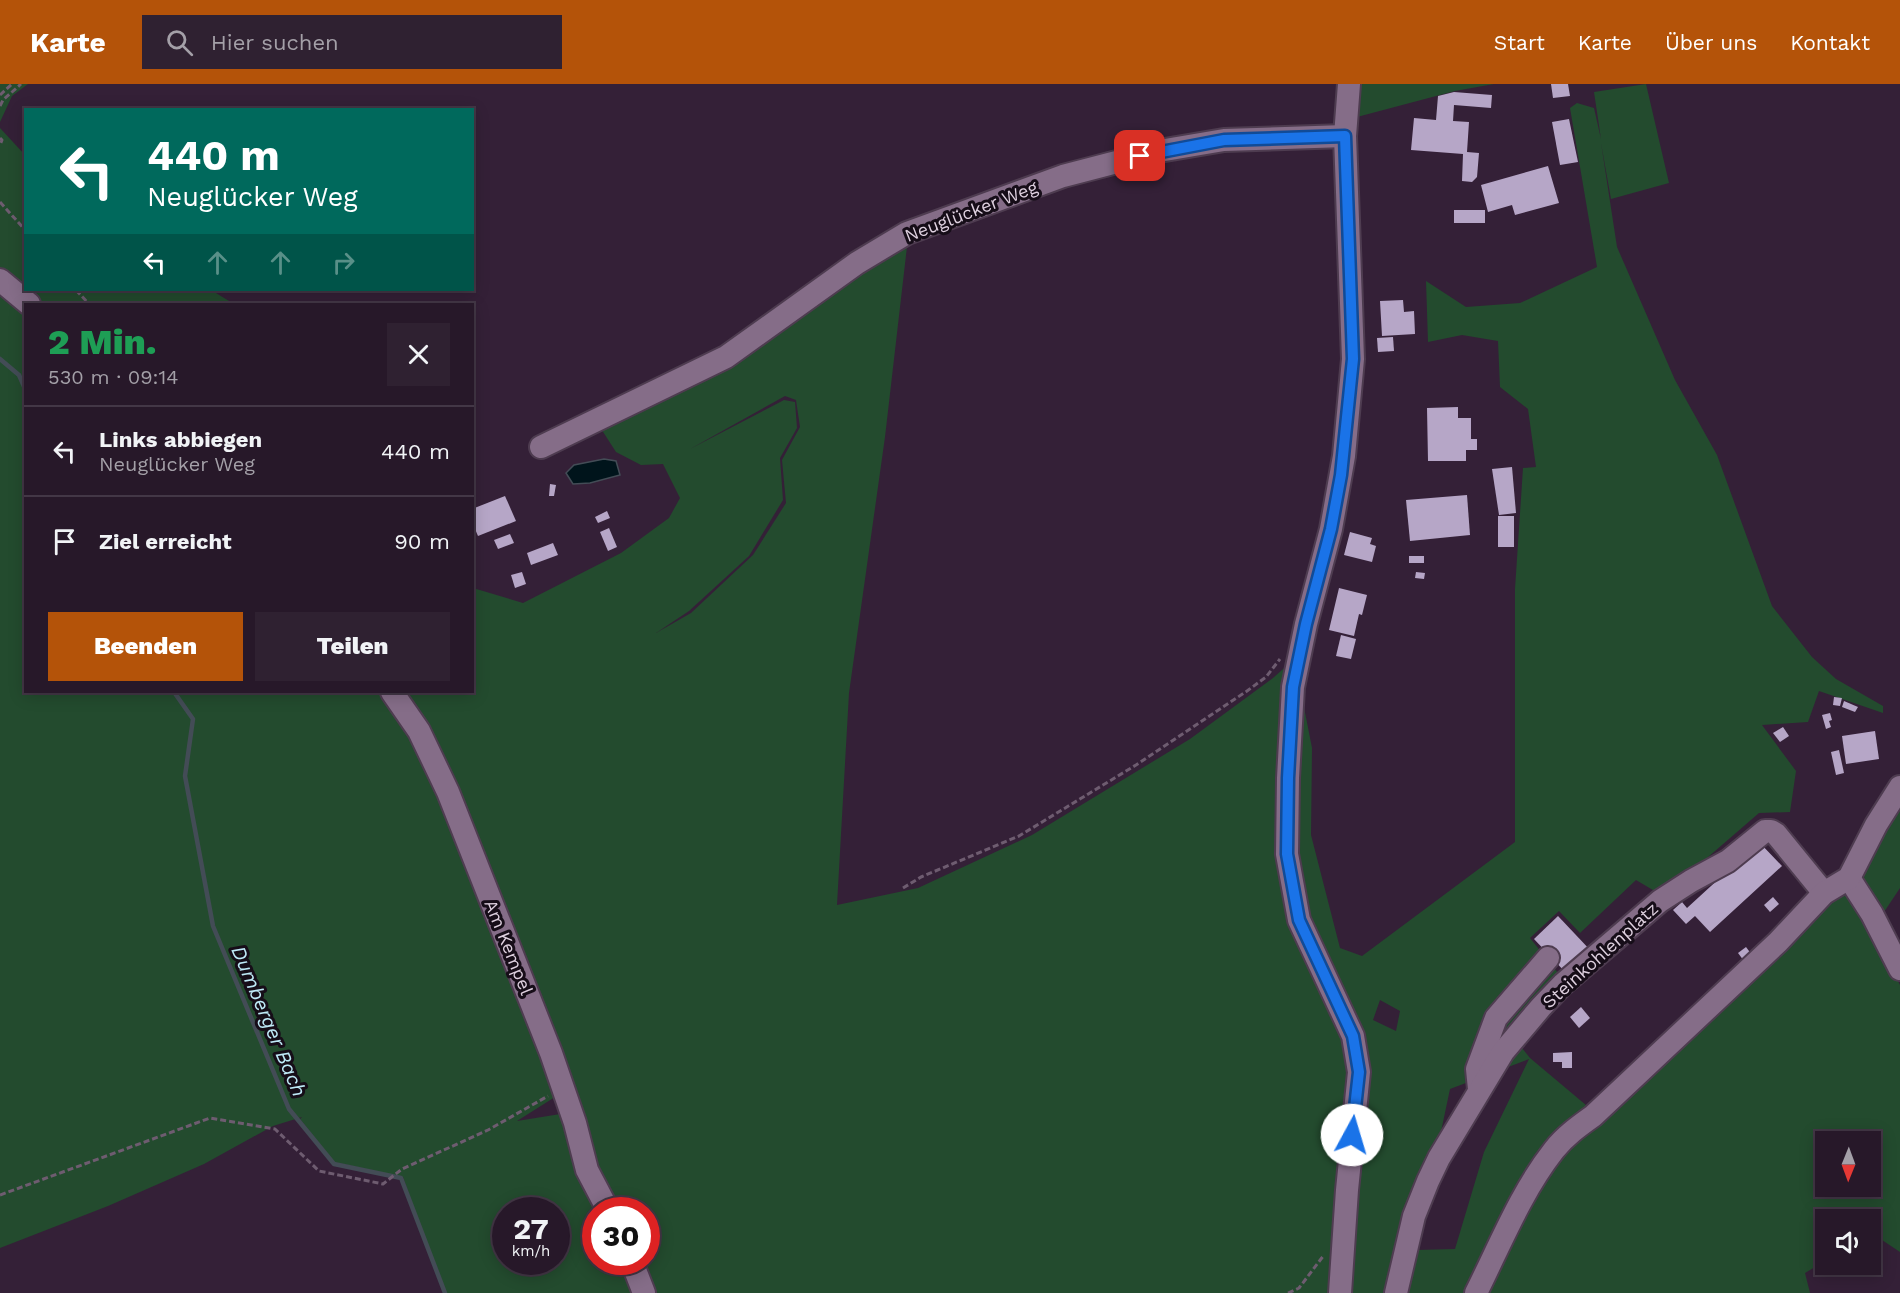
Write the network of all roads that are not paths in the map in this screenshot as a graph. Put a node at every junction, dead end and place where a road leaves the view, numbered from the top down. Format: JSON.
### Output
{"nodes":[{"id":1,"x":1349,"y":84,"type":"edge"},
{"id":2,"x":1345,"y":136,"type":"junction"},
{"id":3,"x":0,"y":280,"type":"edge"},
{"id":4,"x":28,"y":303,"type":"edge"},
{"id":5,"x":541,"y":447,"type":"dead end"},
{"id":6,"x":394,"y":693,"type":"edge"},
{"id":7,"x":1900,"y":787,"type":"edge"},
{"id":8,"x":1849,"y":878,"type":"junction"},
{"id":9,"x":1824,"y":893,"type":"junction"},
{"id":10,"x":1548,"y":958,"type":"dead end"},
{"id":11,"x":1900,"y":969,"type":"edge"},
{"id":12,"x":1479,"y":1093,"type":"junction"},
{"id":13,"x":601,"y":1197,"type":"edge"},
{"id":14,"x":637,"y":1275,"type":"edge"},
{"id":15,"x":644,"y":1293,"type":"edge"},
{"id":16,"x":1340,"y":1293,"type":"edge"},
{"id":17,"x":1396,"y":1293,"type":"edge"},
{"id":18,"x":1476,"y":1293,"type":"edge"}],
"edges":[{"from":1,"to":2,"type":"street"},
{"from":2,"to":5,"type":"street","name":"Neuglücker Weg"},
{"from":2,"to":16,"type":"street"},
{"from":3,"to":4,"type":"street"},
{"from":6,"to":13,"type":"street","name":"Am Kempel"},
{"from":7,"to":8,"type":"street"},
{"from":8,"to":9,"type":"street"},
{"from":8,"to":11,"type":"street"},
{"from":9,"to":12,"type":"street","name":"Steinkohlenplatz"},
{"from":9,"to":18,"type":"street"},
{"from":10,"to":12,"type":"street"},
{"from":12,"to":17,"type":"street","name":"Steinkohlenplatz"},
{"from":14,"to":15,"type":"street"}]}
